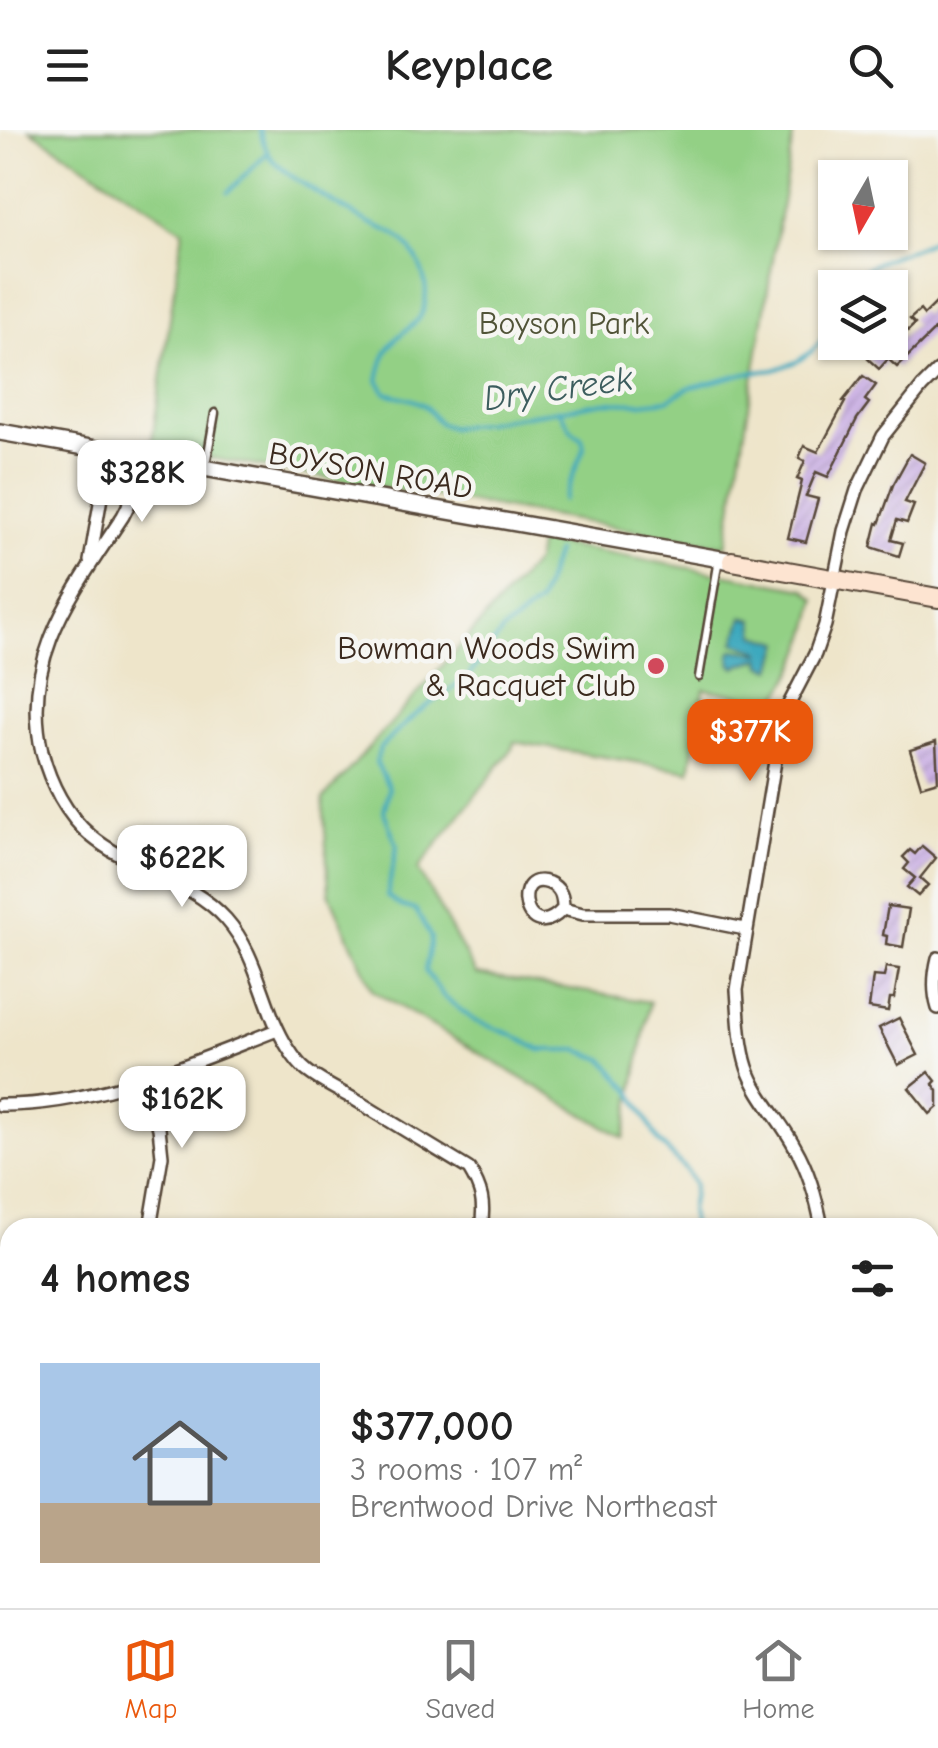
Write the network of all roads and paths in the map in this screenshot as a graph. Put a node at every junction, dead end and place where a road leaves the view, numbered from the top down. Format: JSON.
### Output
{"nodes":[{"id":1,"x":938,"y":371,"type":"edge"},
{"id":2,"x":216,"y":412,"type":"dead end"},
{"id":3,"x":0,"y":432,"type":"edge"},
{"id":4,"x":109,"y":452,"type":"junction"},
{"id":5,"x":138,"y":457,"type":"junction"},
{"id":6,"x":206,"y":469,"type":"junction"},
{"id":7,"x":726,"y":559,"type":"junction"},
{"id":8,"x":89,"y":568,"type":"junction"},
{"id":9,"x":834,"y":579,"type":"junction"},
{"id":10,"x":938,"y":598,"type":"edge"},
{"id":11,"x":699,"y":676,"type":"dead end"},
{"id":12,"x":563,"y":909,"type":"dead end"},
{"id":13,"x":746,"y":930,"type":"junction"},
{"id":14,"x":938,"y":958,"type":"edge"},
{"id":15,"x":938,"y":1008,"type":"edge"},
{"id":16,"x":277,"y":1030,"type":"junction"},
{"id":17,"x":142,"y":1080,"type":"junction"},
{"id":18,"x":0,"y":1105,"type":"edge"},
{"id":19,"x":152,"y":1218,"type":"edge"},
{"id":20,"x":483,"y":1218,"type":"edge"},
{"id":21,"x":820,"y":1218,"type":"edge"}],
"edges":[{"from":1,"to":9,"type":"street"},
{"from":2,"to":6,"type":"lane"},
{"from":3,"to":4,"type":"street","name":"BOYSON ROAD"},
{"from":4,"to":5,"type":"street","name":"BOYSON ROAD"},
{"from":4,"to":8,"type":"street"},
{"from":5,"to":6,"type":"street","name":"BOYSON ROAD"},
{"from":5,"to":8,"type":"street"},
{"from":6,"to":7,"type":"street","name":"BOYSON ROAD"},
{"from":7,"to":9,"type":"main road"},
{"from":7,"to":11,"type":"lane"},
{"from":8,"to":16,"type":"street"},
{"from":9,"to":10,"type":"main road"},
{"from":9,"to":13,"type":"street"},
{"from":12,"to":13,"type":"street"},
{"from":13,"to":21,"type":"street"},
{"from":14,"to":15,"type":"street"},
{"from":16,"to":17,"type":"street"},
{"from":16,"to":20,"type":"street"},
{"from":17,"to":18,"type":"street"},
{"from":17,"to":19,"type":"street"}]}
